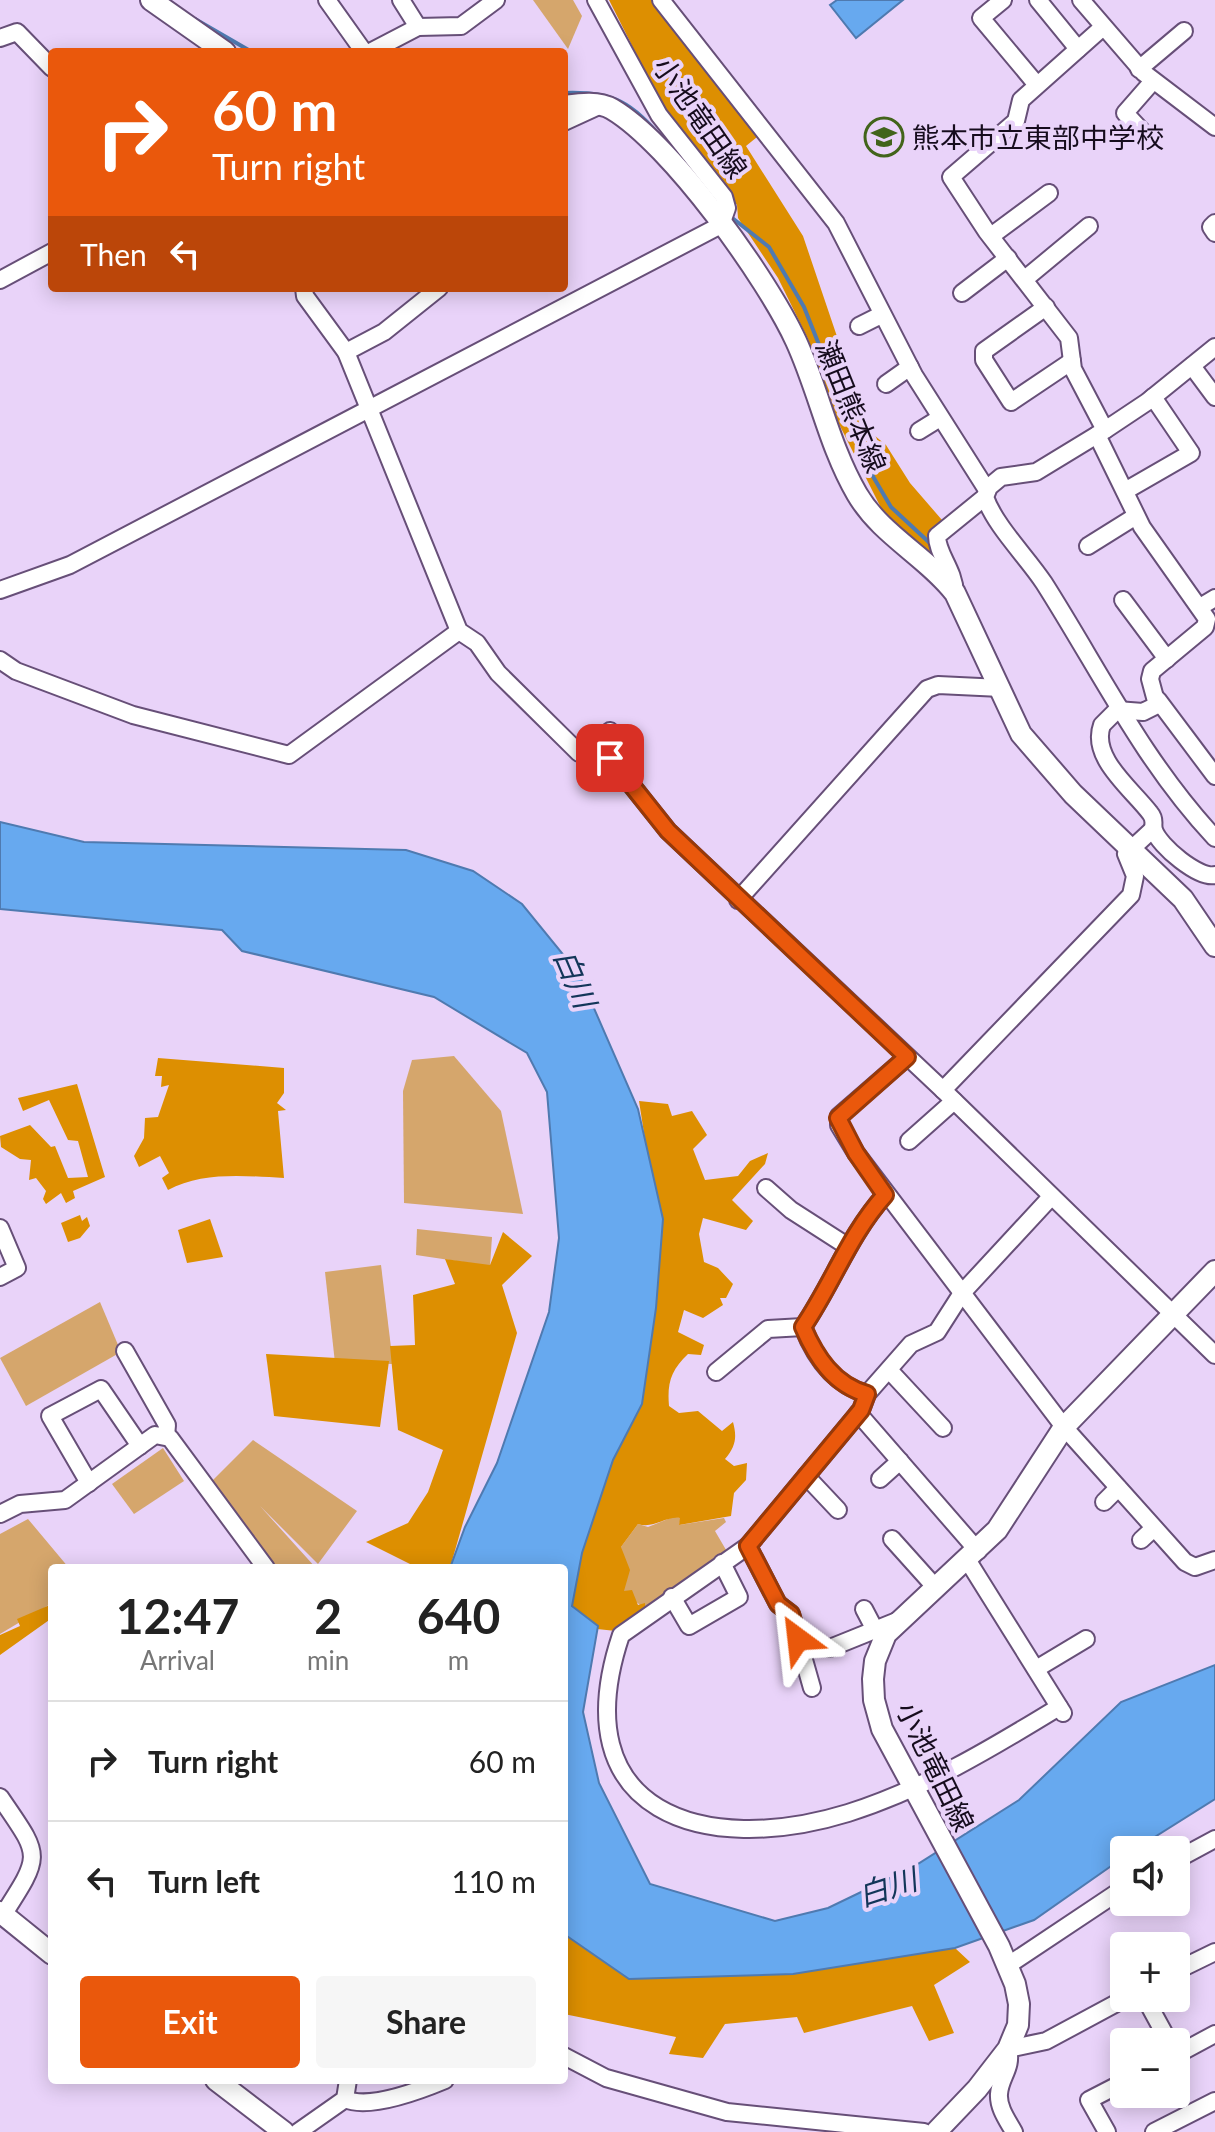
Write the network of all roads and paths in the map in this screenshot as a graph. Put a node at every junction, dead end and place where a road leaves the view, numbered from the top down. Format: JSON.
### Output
{"nodes":[{"id":1,"x":151,"y":0,"type":"edge"},
{"id":2,"x":327,"y":0,"type":"edge"},
{"id":3,"x":401,"y":0,"type":"edge"},
{"id":4,"x":596,"y":0,"type":"edge"},
{"id":5,"x":661,"y":0,"type":"edge"},
{"id":6,"x":1003,"y":0,"type":"edge"},
{"id":7,"x":1038,"y":0,"type":"edge"},
{"id":8,"x":488,"y":3,"type":"edge"},
{"id":9,"x":1089,"y":3,"type":"edge"},
{"id":10,"x":418,"y":27,"type":"junction"},
{"id":11,"x":1103,"y":27,"type":"junction"},
{"id":12,"x":1185,"y":34,"type":"dead end"},
{"id":13,"x":0,"y":38,"type":"edge"},
{"id":14,"x":219,"y":48,"type":"edge"},
{"id":15,"x":364,"y":48,"type":"edge"},
{"id":16,"x":375,"y":48,"type":"edge"},
{"id":17,"x":1078,"y":49,"type":"junction"},
{"id":18,"x":48,"y":64,"type":"edge"},
{"id":19,"x":1145,"y":74,"type":"junction"},
{"id":20,"x":1037,"y":85,"type":"junction"},
{"id":21,"x":601,"y":105,"type":"junction"},
{"id":22,"x":568,"y":106,"type":"edge"},
{"id":23,"x":568,"y":120,"type":"edge"},
{"id":24,"x":1215,"y":127,"type":"edge"},
{"id":25,"x":1141,"y":130,"type":"dead end"},
{"id":26,"x":1049,"y":193,"type":"dead end"},
{"id":27,"x":1215,"y":223,"type":"edge"},
{"id":28,"x":721,"y":225,"type":"junction"},
{"id":29,"x":1089,"y":226,"type":"dead end"},
{"id":30,"x":1215,"y":233,"type":"edge"},
{"id":31,"x":991,"y":236,"type":"junction"},
{"id":32,"x":48,"y":254,"type":"edge"},
{"id":33,"x":1008,"y":258,"type":"junction"},
{"id":34,"x":1025,"y":279,"type":"junction"},
{"id":35,"x":0,"y":280,"type":"edge"},
{"id":36,"x":304,"y":292,"type":"edge"},
{"id":37,"x":434,"y":292,"type":"edge"},
{"id":38,"x":962,"y":293,"type":"dead end"},
{"id":39,"x":1046,"y":307,"type":"junction"},
{"id":40,"x":881,"y":315,"type":"junction"},
{"id":41,"x":859,"y":326,"type":"dead end"},
{"id":42,"x":1215,"y":347,"type":"edge"},
{"id":43,"x":346,"y":352,"type":"junction"},
{"id":44,"x":1072,"y":361,"type":"junction"},
{"id":45,"x":1192,"y":366,"type":"junction"},
{"id":46,"x":910,"y":367,"type":"junction"},
{"id":47,"x":886,"y":384,"type":"dead end"},
{"id":48,"x":1153,"y":397,"type":"junction"},
{"id":49,"x":1215,"y":397,"type":"edge"},
{"id":50,"x":369,"y":412,"type":"junction"},
{"id":51,"x":940,"y":418,"type":"junction"},
{"id":52,"x":919,"y":431,"type":"dead end"},
{"id":53,"x":1101,"y":432,"type":"junction"},
{"id":54,"x":1125,"y":491,"type":"junction"},
{"id":55,"x":986,"y":494,"type":"junction"},
{"id":56,"x":1136,"y":516,"type":"junction"},
{"id":57,"x":1088,"y":546,"type":"dead end"},
{"id":58,"x":0,"y":590,"type":"edge"},
{"id":59,"x":955,"y":593,"type":"junction"},
{"id":60,"x":1123,"y":600,"type":"dead end"},
{"id":61,"x":1208,"y":602,"type":"edge"},
{"id":62,"x":459,"y":631,"type":"junction"},
{"id":63,"x":1167,"y":659,"type":"junction"},
{"id":64,"x":0,"y":660,"type":"edge"},
{"id":65,"x":1001,"y":688,"type":"junction"},
{"id":66,"x":1158,"y":700,"type":"junction"},
{"id":67,"x":1117,"y":710,"type":"junction"},
{"id":68,"x":1215,"y":776,"type":"edge"},
{"id":69,"x":1153,"y":829,"type":"junction"},
{"id":70,"x":1215,"y":838,"type":"edge"},
{"id":71,"x":1130,"y":847,"type":"junction"},
{"id":72,"x":1215,"y":875,"type":"edge"},
{"id":73,"x":738,"y":900,"type":"junction"},
{"id":74,"x":1215,"y":946,"type":"edge"},
{"id":75,"x":907,"y":1057,"type":"junction"},
{"id":76,"x":948,"y":1095,"type":"junction"},
{"id":77,"x":909,"y":1141,"type":"dead end"},
{"id":78,"x":766,"y":1188,"type":"dead end"},
{"id":79,"x":885,"y":1195,"type":"junction"},
{"id":80,"x":1050,"y":1198,"type":"junction"},
{"id":81,"x":0,"y":1228,"type":"edge"},
{"id":82,"x":847,"y":1246,"type":"junction"},
{"id":83,"x":1215,"y":1271,"type":"edge"},
{"id":84,"x":0,"y":1277,"type":"edge"},
{"id":85,"x":962,"y":1293,"type":"junction"},
{"id":86,"x":1174,"y":1313,"type":"junction"},
{"id":87,"x":803,"y":1327,"type":"junction"},
{"id":88,"x":125,"y":1351,"type":"dead end"},
{"id":89,"x":1215,"y":1355,"type":"edge"},
{"id":90,"x":889,"y":1370,"type":"junction"},
{"id":91,"x":716,"y":1372,"type":"dead end"},
{"id":92,"x":867,"y":1394,"type":"junction"},
{"id":93,"x":858,"y":1413,"type":"junction"},
{"id":94,"x":1064,"y":1427,"type":"junction"},
{"id":95,"x":943,"y":1428,"type":"dead end"},
{"id":96,"x":166,"y":1436,"type":"junction"},
{"id":97,"x":140,"y":1446,"type":"junction"},
{"id":98,"x":900,"y":1461,"type":"junction"},
{"id":99,"x":806,"y":1476,"type":"junction"},
{"id":100,"x":880,"y":1479,"type":"dead end"},
{"id":101,"x":89,"y":1483,"type":"junction"},
{"id":102,"x":1118,"y":1488,"type":"junction"},
{"id":103,"x":1104,"y":1502,"type":"dead end"},
{"id":104,"x":838,"y":1510,"type":"dead end"},
{"id":105,"x":0,"y":1514,"type":"edge"},
{"id":106,"x":1154,"y":1528,"type":"junction"},
{"id":107,"x":892,"y":1539,"type":"dead end"},
{"id":108,"x":1141,"y":1540,"type":"dead end"},
{"id":109,"x":748,"y":1546,"type":"junction"},
{"id":110,"x":973,"y":1556,"type":"junction"},
{"id":111,"x":1215,"y":1560,"type":"edge"},
{"id":112,"x":722,"y":1563,"type":"junction"},
{"id":113,"x":263,"y":1564,"type":"edge"},
{"id":114,"x":936,"y":1588,"type":"junction"},
{"id":115,"x":672,"y":1597,"type":"junction"},
{"id":116,"x":864,"y":1609,"type":"dead end"},
{"id":117,"x":899,"y":1620,"type":"junction"},
{"id":118,"x":875,"y":1630,"type":"junction"},
{"id":119,"x":1086,"y":1639,"type":"dead end"},
{"id":120,"x":830,"y":1648,"type":"dead end"},
{"id":121,"x":1036,"y":1669,"type":"junction"},
{"id":122,"x":812,"y":1688,"type":"dead end"},
{"id":123,"x":912,"y":1787,"type":"junction"},
{"id":124,"x":0,"y":1797,"type":"edge"},
{"id":125,"x":1215,"y":1841,"type":"edge"},
{"id":126,"x":1190,"y":1853,"type":"edge"},
{"id":127,"x":1110,"y":1897,"type":"edge"},
{"id":128,"x":1,"y":1914,"type":"edge"},
{"id":129,"x":48,"y":1951,"type":"edge"},
{"id":130,"x":1215,"y":1952,"type":"edge"},
{"id":131,"x":1190,"y":1964,"type":"edge"},
{"id":132,"x":1007,"y":1966,"type":"junction"},
{"id":133,"x":1110,"y":2007,"type":"edge"},
{"id":134,"x":1215,"y":2034,"type":"edge"},
{"id":135,"x":1190,"y":2047,"type":"edge"},
{"id":136,"x":1008,"y":2049,"type":"junction"},
{"id":137,"x":568,"y":2058,"type":"edge"},
{"id":138,"x":221,"y":2084,"type":"edge"},
{"id":139,"x":347,"y":2084,"type":"edge"},
{"id":140,"x":434,"y":2084,"type":"edge"},
{"id":141,"x":1110,"y":2089,"type":"edge"},
{"id":142,"x":345,"y":2099,"type":"junction"},
{"id":143,"x":1215,"y":2101,"type":"edge"},
{"id":144,"x":773,"y":2116,"type":"junction"},
{"id":145,"x":284,"y":2132,"type":"edge"},
{"id":146,"x":298,"y":2132,"type":"edge"},
{"id":147,"x":784,"y":2132,"type":"edge"},
{"id":148,"x":924,"y":2132,"type":"edge"},
{"id":149,"x":936,"y":2132,"type":"edge"},
{"id":150,"x":1014,"y":2132,"type":"edge"},
{"id":151,"x":1107,"y":2132,"type":"edge"},
{"id":152,"x":1154,"y":2132,"type":"edge"}],
"edges":[{"from":1,"to":14,"type":"main road"},
{"from":2,"to":15,"type":"street"},
{"from":3,"to":10,"type":"street"},
{"from":4,"to":28,"type":"street","name":"小池竜田線"},
{"from":5,"to":40,"type":"street"},
{"from":6,"to":20,"type":"street"},
{"from":7,"to":17,"type":"street"},
{"from":8,"to":10,"type":"street"},
{"from":9,"to":11,"type":"street"},
{"from":10,"to":16,"type":"street"},
{"from":11,"to":17,"type":"street"},
{"from":11,"to":19,"type":"street"},
{"from":12,"to":19,"type":"street"},
{"from":13,"to":18,"type":"street"},
{"from":17,"to":20,"type":"street"},
{"from":19,"to":24,"type":"street"},
{"from":19,"to":25,"type":"street"},
{"from":20,"to":31,"type":"street"},
{"from":21,"to":22,"type":"main road"},
{"from":21,"to":23,"type":"street"},
{"from":21,"to":28,"type":"main road","name":"瀬田熊本線"},
{"from":26,"to":31,"type":"street"},
{"from":27,"to":30,"type":"street"},
{"from":28,"to":50,"type":"street"},
{"from":28,"to":59,"type":"main road","name":"瀬田熊本線"},
{"from":29,"to":34,"type":"street"},
{"from":31,"to":33,"type":"street"},
{"from":32,"to":35,"type":"street"},
{"from":33,"to":34,"type":"street"},
{"from":33,"to":38,"type":"street"},
{"from":34,"to":39,"type":"street"},
{"from":36,"to":43,"type":"street"},
{"from":37,"to":43,"type":"street"},
{"from":39,"to":44,"type":"street"},
{"from":39,"to":44,"type":"street"},
{"from":40,"to":41,"type":"street"},
{"from":40,"to":46,"type":"street"},
{"from":42,"to":45,"type":"street"},
{"from":43,"to":50,"type":"street"},
{"from":44,"to":53,"type":"street"},
{"from":45,"to":48,"type":"street"},
{"from":45,"to":49,"type":"street"},
{"from":46,"to":47,"type":"street"},
{"from":46,"to":51,"type":"street"},
{"from":48,"to":53,"type":"street"},
{"from":48,"to":54,"type":"street"},
{"from":50,"to":58,"type":"street"},
{"from":50,"to":62,"type":"street"},
{"from":51,"to":52,"type":"street"},
{"from":51,"to":55,"type":"street"},
{"from":53,"to":54,"type":"street"},
{"from":53,"to":55,"type":"street"},
{"from":54,"to":56,"type":"street"},
{"from":55,"to":59,"type":"street"},
{"from":55,"to":67,"type":"street"},
{"from":56,"to":57,"type":"street"},
{"from":56,"to":61,"type":"street"},
{"from":59,"to":65,"type":"main road","name":"瀬田熊本線"},
{"from":60,"to":63,"type":"street"},
{"from":61,"to":63,"type":"street"},
{"from":62,"to":64,"type":"street"},
{"from":62,"to":73,"type":"street"},
{"from":63,"to":66,"type":"street"},
{"from":65,"to":71,"type":"main road","name":"瀬田熊本線"},
{"from":65,"to":73,"type":"street"},
{"from":66,"to":67,"type":"street"},
{"from":66,"to":68,"type":"street"},
{"from":67,"to":69,"type":"street"},
{"from":67,"to":70,"type":"street"},
{"from":69,"to":71,"type":"street"},
{"from":69,"to":72,"type":"street"},
{"from":71,"to":74,"type":"main road","name":"瀬田熊本線"},
{"from":71,"to":76,"type":"street"},
{"from":73,"to":75,"type":"street"},
{"from":75,"to":76,"type":"street"},
{"from":75,"to":79,"type":"street"},
{"from":76,"to":77,"type":"street"},
{"from":76,"to":80,"type":"street"},
{"from":78,"to":82,"type":"street"},
{"from":79,"to":82,"type":"street"},
{"from":79,"to":85,"type":"street"},
{"from":80,"to":85,"type":"street"},
{"from":80,"to":86,"type":"street"},
{"from":81,"to":84,"type":"street"},
{"from":82,"to":87,"type":"street"},
{"from":83,"to":86,"type":"main road","name":"小池竜田線"},
{"from":85,"to":90,"type":"street"},
{"from":85,"to":94,"type":"street"},
{"from":86,"to":89,"type":"street"},
{"from":86,"to":94,"type":"main road","name":"小池竜田線"},
{"from":87,"to":91,"type":"street"},
{"from":87,"to":92,"type":"street"},
{"from":88,"to":96,"type":"street"},
{"from":90,"to":92,"type":"street"},
{"from":90,"to":95,"type":"street"},
{"from":92,"to":93,"type":"street"},
{"from":93,"to":98,"type":"street"},
{"from":93,"to":99,"type":"street"},
{"from":94,"to":102,"type":"street"},
{"from":94,"to":110,"type":"main road","name":"小池竜田線"},
{"from":96,"to":97,"type":"street"},
{"from":96,"to":113,"type":"street"},
{"from":97,"to":101,"type":"street"},
{"from":97,"to":101,"type":"street"},
{"from":98,"to":100,"type":"street"},
{"from":98,"to":110,"type":"street"},
{"from":99,"to":104,"type":"street"},
{"from":99,"to":109,"type":"street"},
{"from":101,"to":105,"type":"street"},
{"from":102,"to":103,"type":"street"},
{"from":102,"to":106,"type":"street"},
{"from":106,"to":108,"type":"street"},
{"from":106,"to":111,"type":"street"},
{"from":107,"to":114,"type":"street"},
{"from":109,"to":112,"type":"street"},
{"from":109,"to":122,"type":"street"},
{"from":110,"to":114,"type":"main road","name":"小池竜田線"},
{"from":110,"to":121,"type":"street"},
{"from":112,"to":115,"type":"street"},
{"from":112,"to":115,"type":"street"},
{"from":114,"to":117,"type":"main road","name":"小池竜田線"},
{"from":115,"to":123,"type":"street"},
{"from":116,"to":118,"type":"street"},
{"from":117,"to":118,"type":"street"},
{"from":117,"to":123,"type":"main road","name":"小池竜田線"},
{"from":118,"to":120,"type":"street"},
{"from":119,"to":121,"type":"street"},
{"from":121,"to":123,"type":"street"},
{"from":123,"to":132,"type":"main road","name":"小池竜田線"},
{"from":124,"to":128,"type":"street"},
{"from":125,"to":126,"type":"street"},
{"from":127,"to":132,"type":"street"},
{"from":128,"to":129,"type":"main road"},
{"from":130,"to":131,"type":"street"},
{"from":132,"to":136,"type":"main road","name":"小池竜田線"},
{"from":133,"to":136,"type":"street"},
{"from":134,"to":135,"type":"street"},
{"from":136,"to":149,"type":"main road","name":"小池竜田線"},
{"from":136,"to":150,"type":"street"},
{"from":137,"to":144,"type":"street"},
{"from":138,"to":145,"type":"main road"},
{"from":139,"to":142,"type":"street"},
{"from":140,"to":142,"type":"street"},
{"from":141,"to":151,"type":"street"},
{"from":142,"to":146,"type":"street"},
{"from":143,"to":152,"type":"street"},
{"from":144,"to":147,"type":"street"},
{"from":144,"to":148,"type":"street"}]}
